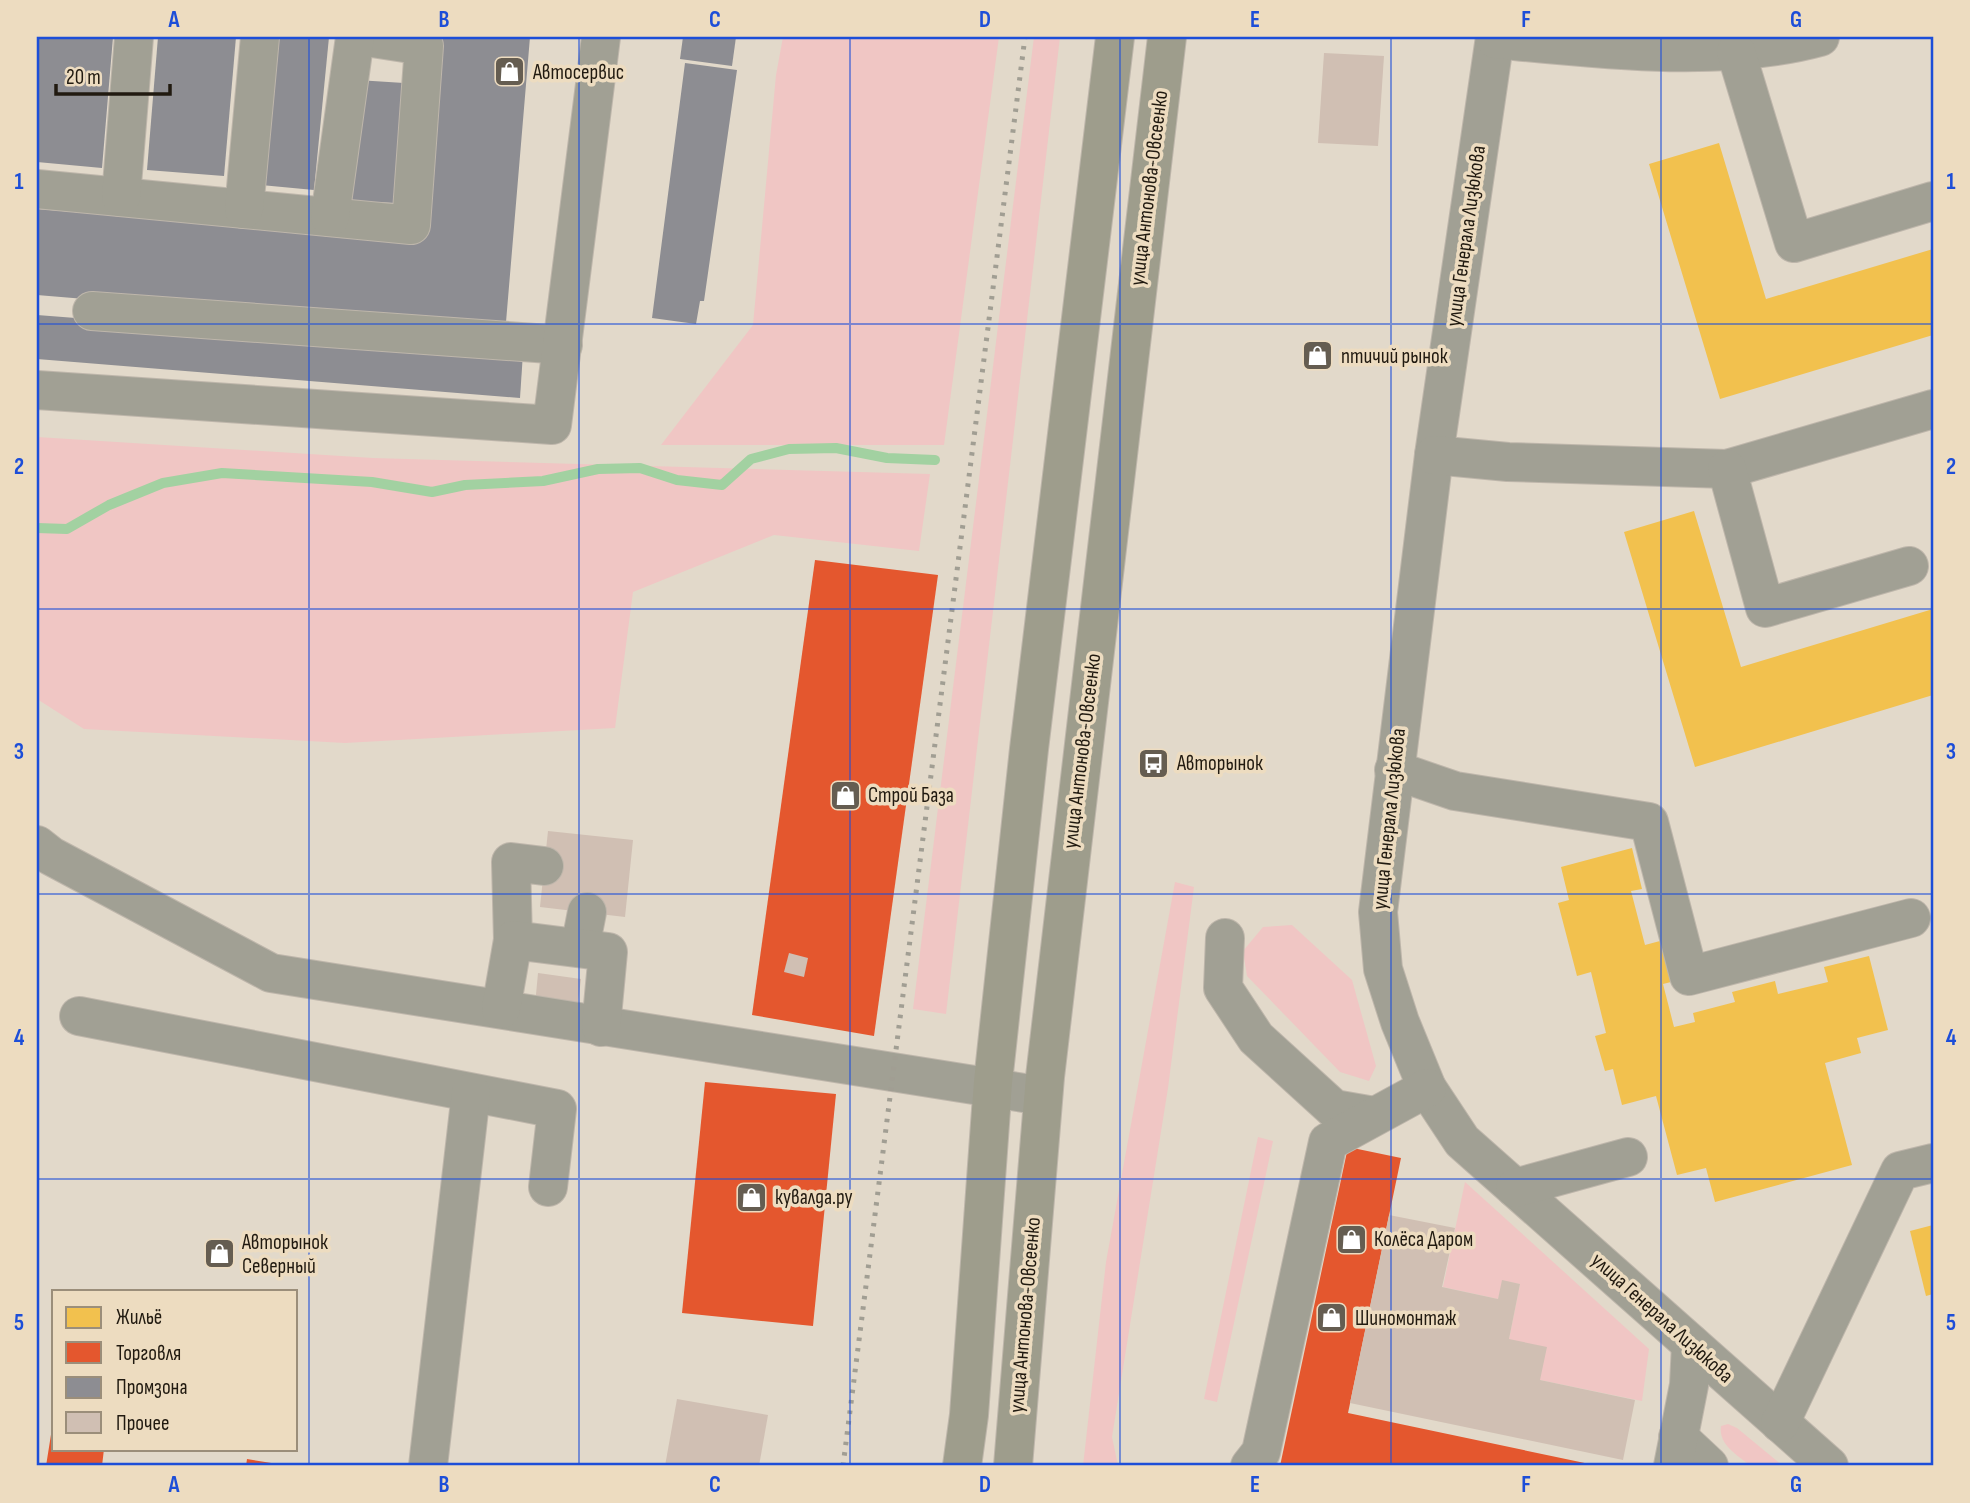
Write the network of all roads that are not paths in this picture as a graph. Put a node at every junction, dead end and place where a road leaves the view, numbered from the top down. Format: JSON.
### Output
{"nodes":[{"id":1,"x":134,"y":37,"type":"edge"},
{"id":2,"x":260,"y":37,"type":"edge"},
{"id":3,"x":355,"y":37,"type":"edge"},
{"id":4,"x":366,"y":37,"type":"edge"},
{"id":5,"x":601,"y":37,"type":"edge"},
{"id":6,"x":1115,"y":37,"type":"edge"},
{"id":7,"x":1167,"y":37,"type":"edge"},
{"id":8,"x":1820,"y":37,"type":"edge"},
{"id":9,"x":1495,"y":38,"type":"edge"},
{"id":10,"x":1736,"y":52,"type":"junction"},
{"id":11,"x":37,"y":189,"type":"edge"},
{"id":12,"x":121,"y":197,"type":"junction"},
{"id":13,"x":1933,"y":201,"type":"edge"},
{"id":14,"x":244,"y":209,"type":"junction"},
{"id":15,"x":330,"y":217,"type":"junction"},
{"id":16,"x":92,"y":310,"type":"dead end"},
{"id":17,"x":563,"y":345,"type":"junction"},
{"id":18,"x":37,"y":390,"type":"edge"},
{"id":19,"x":1933,"y":409,"type":"edge"},
{"id":20,"x":1434,"y":455,"type":"junction"},
{"id":21,"x":1727,"y":469,"type":"junction"},
{"id":22,"x":1909,"y":566,"type":"dead end"},
{"id":23,"x":1394,"y":770,"type":"junction"},
{"id":24,"x":37,"y":845,"type":"edge"},
{"id":25,"x":544,"y":866,"type":"dead end"},
{"id":26,"x":1911,"y":918,"type":"dead end"},
{"id":27,"x":1225,"y":938,"type":"dead end"},
{"id":28,"x":513,"y":940,"type":"junction"},
{"id":29,"x":501,"y":1009,"type":"junction"},
{"id":30,"x":79,"y":1016,"type":"dead end"},
{"id":31,"x":601,"y":1027,"type":"junction"},
{"id":32,"x":1427,"y":1088,"type":"junction"},
{"id":33,"x":993,"y":1090,"type":"junction"},
{"id":34,"x":471,"y":1093,"type":"junction"},
{"id":35,"x":1043,"y":1096,"type":"junction"},
{"id":36,"x":1374,"y":1116,"type":"junction"},
{"id":37,"x":1628,"y":1157,"type":"dead end"},
{"id":38,"x":1933,"y":1163,"type":"edge"},
{"id":39,"x":548,"y":1187,"type":"dead end"},
{"id":40,"x":1515,"y":1188,"type":"junction"},
{"id":41,"x":1691,"y":1344,"type":"junction"},
{"id":42,"x":1780,"y":1423,"type":"junction"},
{"id":43,"x":1676,"y":1452,"type":"edge"},
{"id":44,"x":428,"y":1466,"type":"edge"},
{"id":45,"x":962,"y":1466,"type":"edge"},
{"id":46,"x":1013,"y":1466,"type":"edge"},
{"id":47,"x":1250,"y":1466,"type":"edge"},
{"id":48,"x":1709,"y":1466,"type":"edge"},
{"id":49,"x":1829,"y":1466,"type":"edge"}],
"edges":[{"from":1,"to":12,"type":"street"},
{"from":2,"to":14,"type":"street"},
{"from":3,"to":15,"type":"street"},
{"from":4,"to":15,"type":"street"},
{"from":5,"to":17,"type":"street"},
{"from":6,"to":33,"type":"highway"},
{"from":7,"to":35,"type":"highway","name":"улица Антонова-Овсеенко"},
{"from":8,"to":10,"type":"street"},
{"from":9,"to":10,"type":"street"},
{"from":9,"to":20,"type":"street","name":"улица Генерала Лизюкова"},
{"from":10,"to":13,"type":"street"},
{"from":11,"to":12,"type":"street"},
{"from":12,"to":14,"type":"street"},
{"from":14,"to":15,"type":"street"},
{"from":16,"to":17,"type":"street"},
{"from":17,"to":18,"type":"street"},
{"from":19,"to":21,"type":"street"},
{"from":20,"to":21,"type":"street"},
{"from":20,"to":23,"type":"street","name":"улица Генерала Лизюкова"},
{"from":21,"to":22,"type":"street"},
{"from":23,"to":26,"type":"street"},
{"from":23,"to":32,"type":"street","name":"улица Генерала Лизюкова"},
{"from":24,"to":29,"type":"street"},
{"from":25,"to":28,"type":"street"},
{"from":27,"to":36,"type":"street"},
{"from":28,"to":29,"type":"street"},
{"from":28,"to":31,"type":"street"},
{"from":29,"to":31,"type":"street"},
{"from":30,"to":34,"type":"street"},
{"from":31,"to":33,"type":"street"},
{"from":32,"to":36,"type":"street"},
{"from":32,"to":40,"type":"street","name":"улица Генерала Лизюкова"},
{"from":33,"to":35,"type":"street"},
{"from":33,"to":45,"type":"highway"},
{"from":34,"to":39,"type":"street"},
{"from":34,"to":44,"type":"street"},
{"from":35,"to":46,"type":"highway","name":"улица Антонова-Овсеенко"},
{"from":36,"to":47,"type":"street"},
{"from":37,"to":40,"type":"street"},
{"from":38,"to":42,"type":"street"},
{"from":40,"to":41,"type":"street","name":"улица Генерала Лизюкова"},
{"from":41,"to":42,"type":"street","name":"улица Генерала Лизюкова"},
{"from":41,"to":43,"type":"street"},
{"from":42,"to":49,"type":"street","name":"улица Генерала Лизюкова"},
{"from":43,"to":48,"type":"street"}]}
